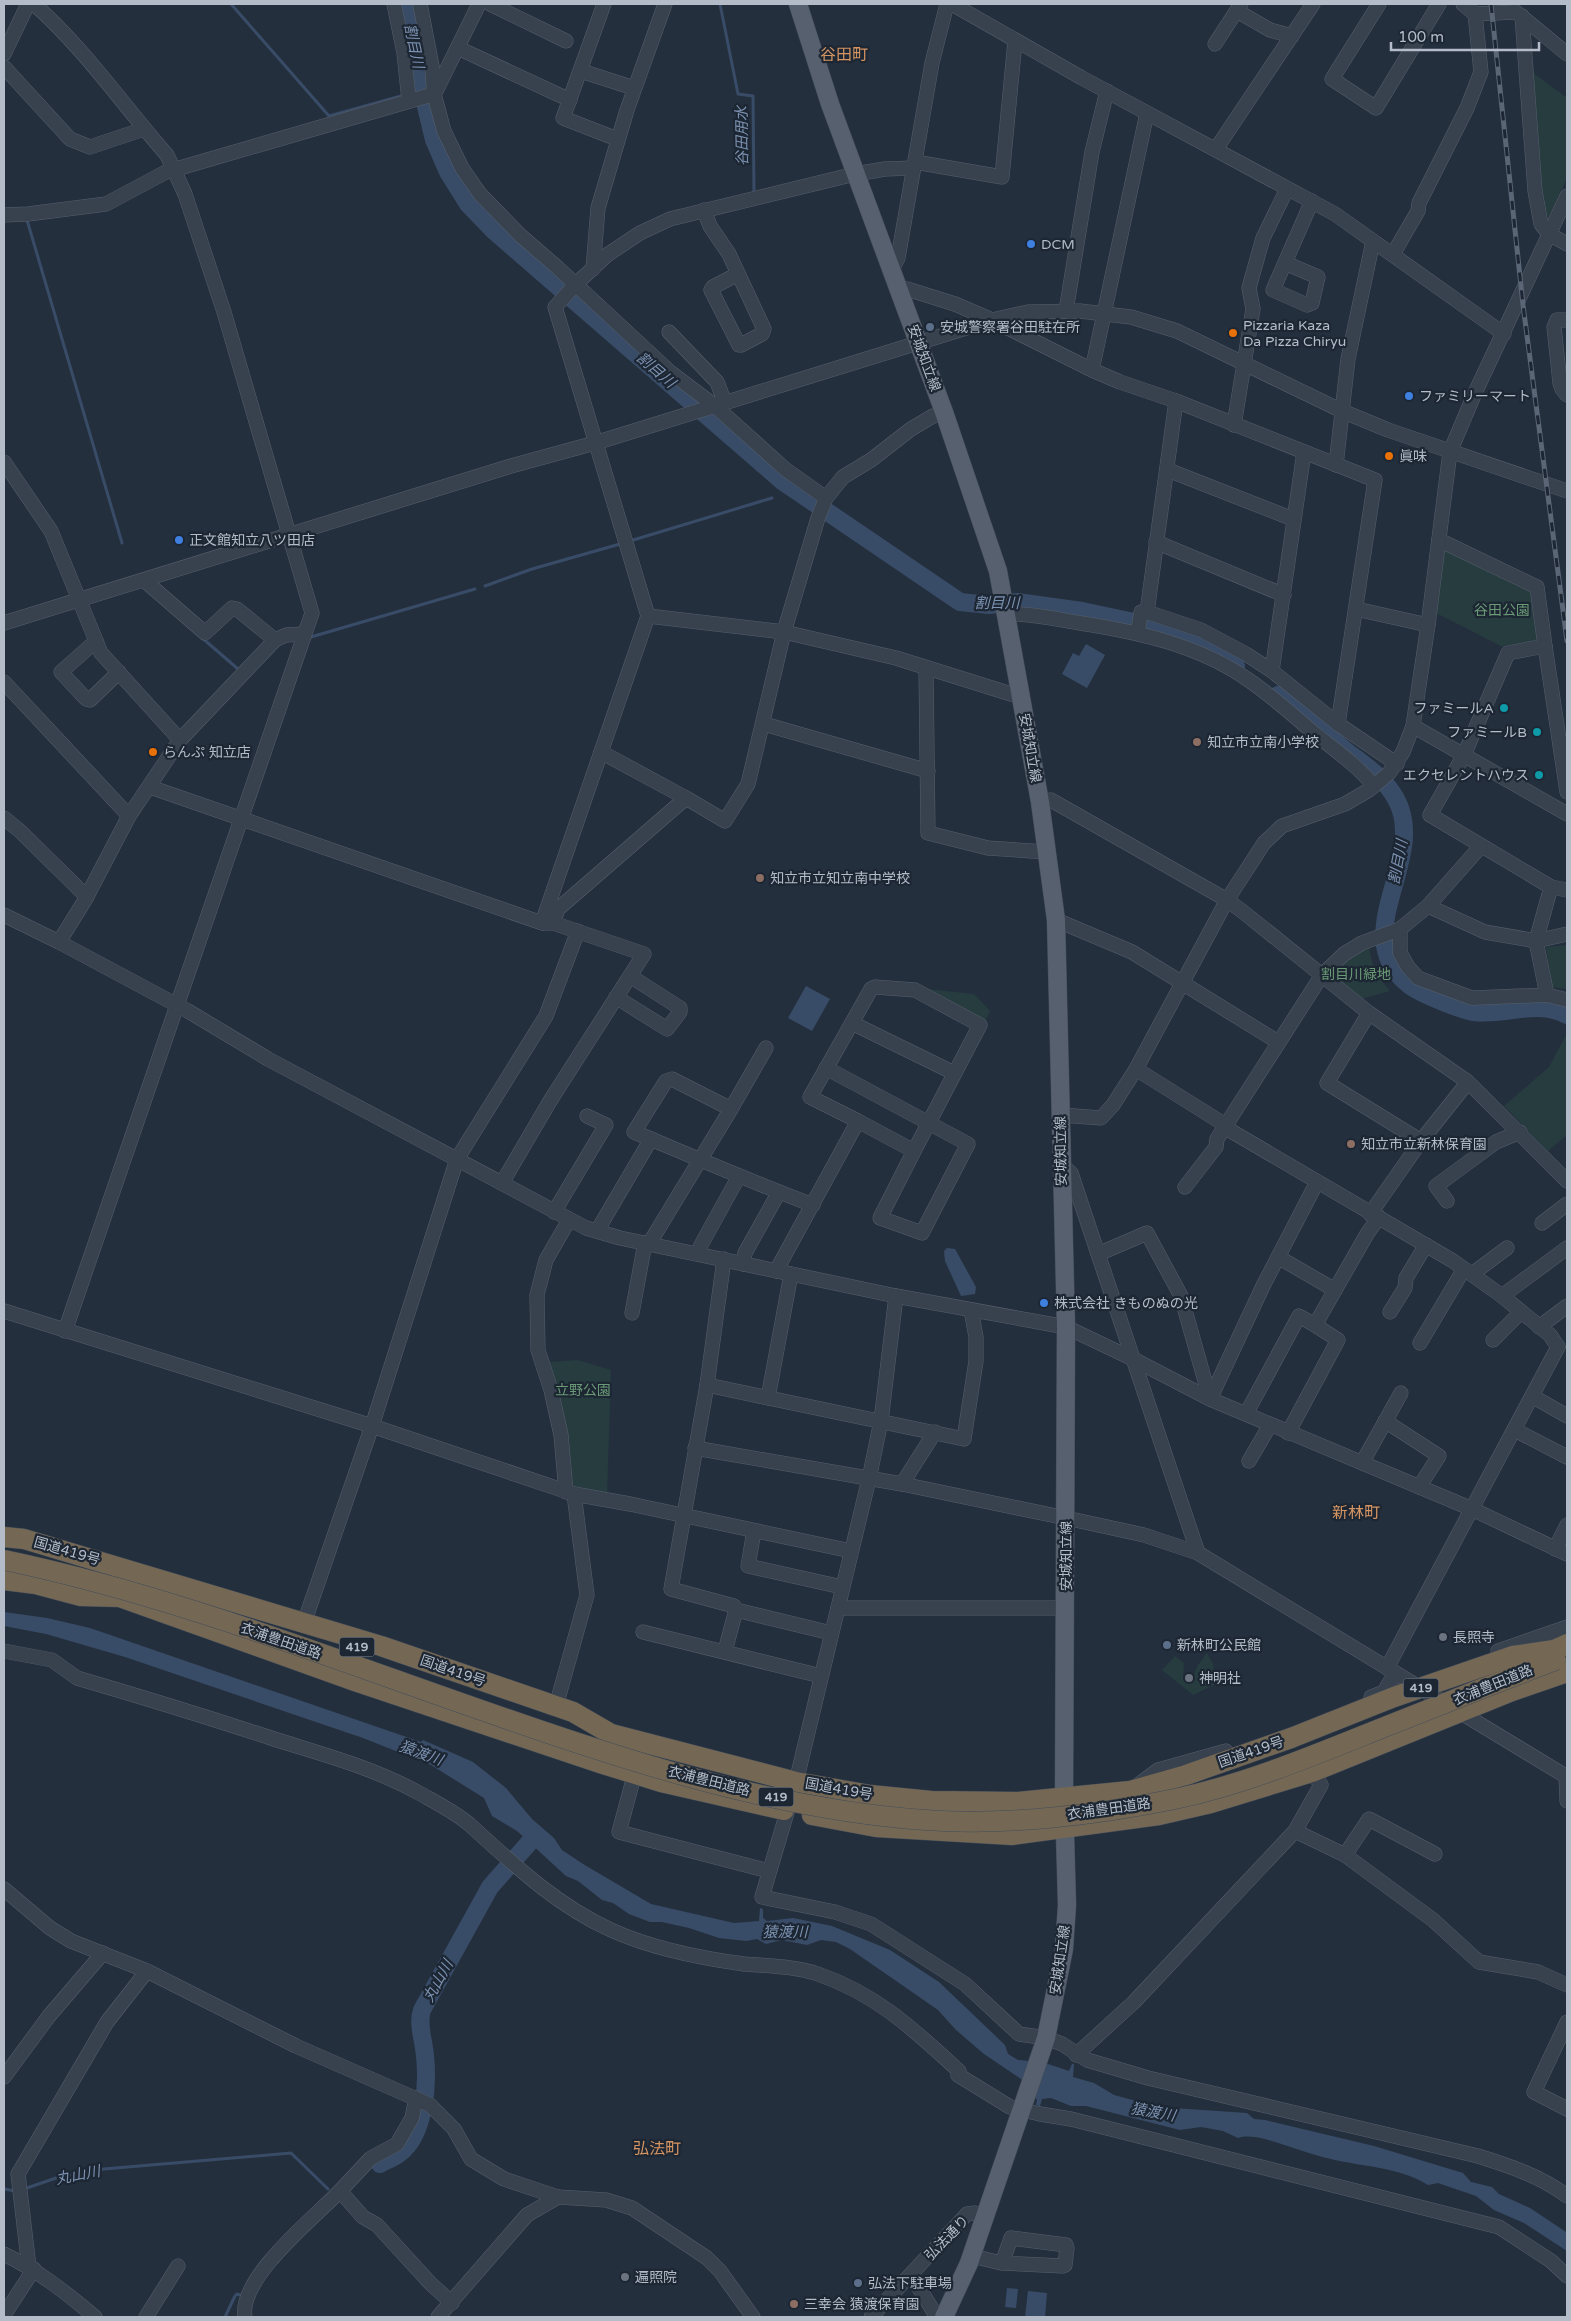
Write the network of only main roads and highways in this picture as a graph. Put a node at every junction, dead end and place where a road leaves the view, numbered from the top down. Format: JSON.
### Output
{"nodes":[{"id":1,"x":798,"y":4,"type":"edge"},
{"id":2,"x":4,"y":1538,"type":"edge"},
{"id":3,"x":4,"y":1548,"type":"edge"},
{"id":4,"x":4,"y":1560,"type":"edge"},
{"id":5,"x":4,"y":1572,"type":"edge"},
{"id":6,"x":4,"y":1580,"type":"edge"},
{"id":7,"x":168,"y":1592,"type":"junction"},
{"id":8,"x":120,"y":1597,"type":"junction"},
{"id":9,"x":1563,"y":1650,"type":"edge"},
{"id":10,"x":1567,"y":1672,"type":"edge"},
{"id":11,"x":549,"y":1708,"type":"junction"},
{"id":12,"x":1064,"y":1799,"type":"junction"},
{"id":13,"x":1066,"y":1830,"type":"junction"},
{"id":14,"x":944,"y":2317,"type":"edge"}],
"edges":[{"from":1,"to":12,"type":"main road","name":"安城知立線"},
{"from":2,"to":11,"type":"highway","name":"国道419号","number":"419"},
{"from":3,"to":7,"type":"highway","name":"衣浦豊田道路","number":"419"},
{"from":4,"to":9,"type":"highway","name":"衣浦豊田道路","number":"419","bridge":true},
{"from":5,"to":8,"type":"highway","number":"419"},
{"from":6,"to":8,"type":"highway","number":"419"},
{"from":7,"to":9,"type":"highway","name":"衣浦豊田道路","number":"419","bridge":true},
{"from":7,"to":11,"type":"highway","name":"衣浦豊田道路","number":"419"},
{"from":8,"to":13,"type":"highway","number":"419"},
{"from":9,"to":12,"type":"highway","name":"国道419号","number":"419","bridge":true},
{"from":10,"to":13,"type":"highway","number":"419"},
{"from":11,"to":12,"type":"highway","name":"国道419号","number":"419"},
{"from":12,"to":13,"type":"main road","name":"安城知立線"},
{"from":13,"to":14,"type":"main road","name":"安城知立線"}]}
